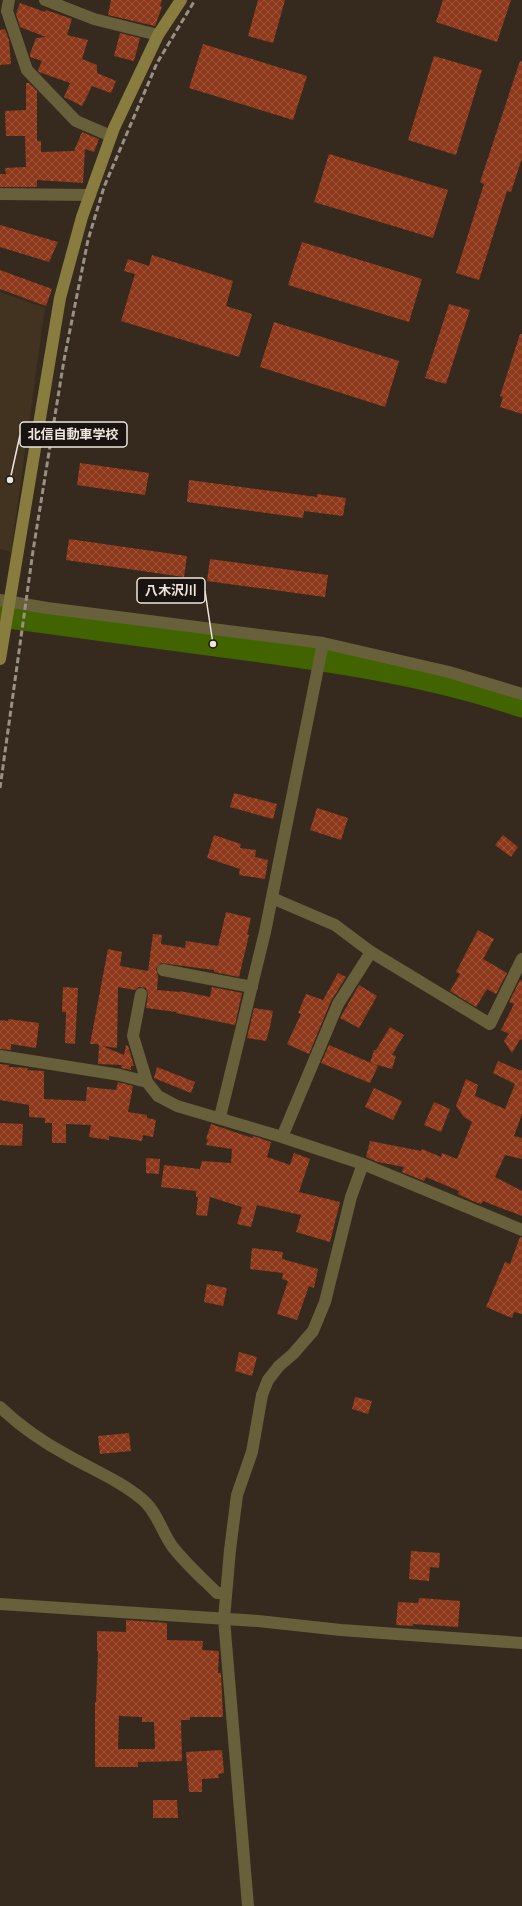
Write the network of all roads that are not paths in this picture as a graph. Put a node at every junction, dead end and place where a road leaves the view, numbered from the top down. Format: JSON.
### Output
{"nodes":[{"id":1,"x":8,"y":0,"type":"edge"},
{"id":2,"x":45,"y":0,"type":"edge"},
{"id":3,"x":181,"y":0,"type":"edge"},
{"id":4,"x":158,"y":35,"type":"junction"},
{"id":5,"x":111,"y":136,"type":"junction"},
{"id":6,"x":0,"y":194,"type":"edge"},
{"id":7,"x":90,"y":195,"type":"junction"},
{"id":8,"x":4,"y":601,"type":"edge"},
{"id":9,"x":323,"y":646,"type":"junction"},
{"id":10,"x":0,"y":659,"type":"edge"},
{"id":11,"x":522,"y":694,"type":"edge"},
{"id":12,"x":272,"y":898,"type":"junction"},
{"id":13,"x":371,"y":952,"type":"junction"},
{"id":14,"x":522,"y":959,"type":"edge"},
{"id":15,"x":163,"y":970,"type":"dead end"},
{"id":16,"x":252,"y":987,"type":"junction"},
{"id":17,"x":141,"y":994,"type":"dead end"},
{"id":18,"x":0,"y":1056,"type":"edge"},
{"id":19,"x":147,"y":1082,"type":"junction"},
{"id":20,"x":220,"y":1117,"type":"junction"},
{"id":21,"x":282,"y":1136,"type":"junction"},
{"id":22,"x":362,"y":1164,"type":"junction"},
{"id":23,"x":522,"y":1230,"type":"edge"},
{"id":24,"x":0,"y":1407,"type":"edge"},
{"id":25,"x":226,"y":1593,"type":"junction"},
{"id":26,"x":0,"y":1604,"type":"edge"},
{"id":27,"x":224,"y":1619,"type":"junction"},
{"id":28,"x":522,"y":1643,"type":"edge"},
{"id":29,"x":248,"y":1906,"type":"edge"}],
"edges":[{"from":1,"to":5,"type":"street"},
{"from":2,"to":4,"type":"street"},
{"from":3,"to":4,"type":"street"},
{"from":4,"to":5,"type":"street"},
{"from":5,"to":7,"type":"street"},
{"from":6,"to":7,"type":"street"},
{"from":7,"to":8,"type":"street"},
{"from":8,"to":9,"type":"street"},
{"from":8,"to":10,"type":"street"},
{"from":9,"to":11,"type":"street"},
{"from":9,"to":12,"type":"street"},
{"from":12,"to":13,"type":"street"},
{"from":12,"to":16,"type":"street"},
{"from":13,"to":14,"type":"street"},
{"from":13,"to":21,"type":"street"},
{"from":15,"to":16,"type":"street"},
{"from":16,"to":20,"type":"street"},
{"from":17,"to":19,"type":"street"},
{"from":18,"to":19,"type":"street"},
{"from":19,"to":20,"type":"street"},
{"from":20,"to":21,"type":"street"},
{"from":21,"to":22,"type":"street"},
{"from":22,"to":23,"type":"street"},
{"from":22,"to":25,"type":"street"},
{"from":24,"to":25,"type":"street"},
{"from":25,"to":27,"type":"street"},
{"from":26,"to":27,"type":"street"},
{"from":27,"to":28,"type":"street"},
{"from":27,"to":29,"type":"street"}]}
